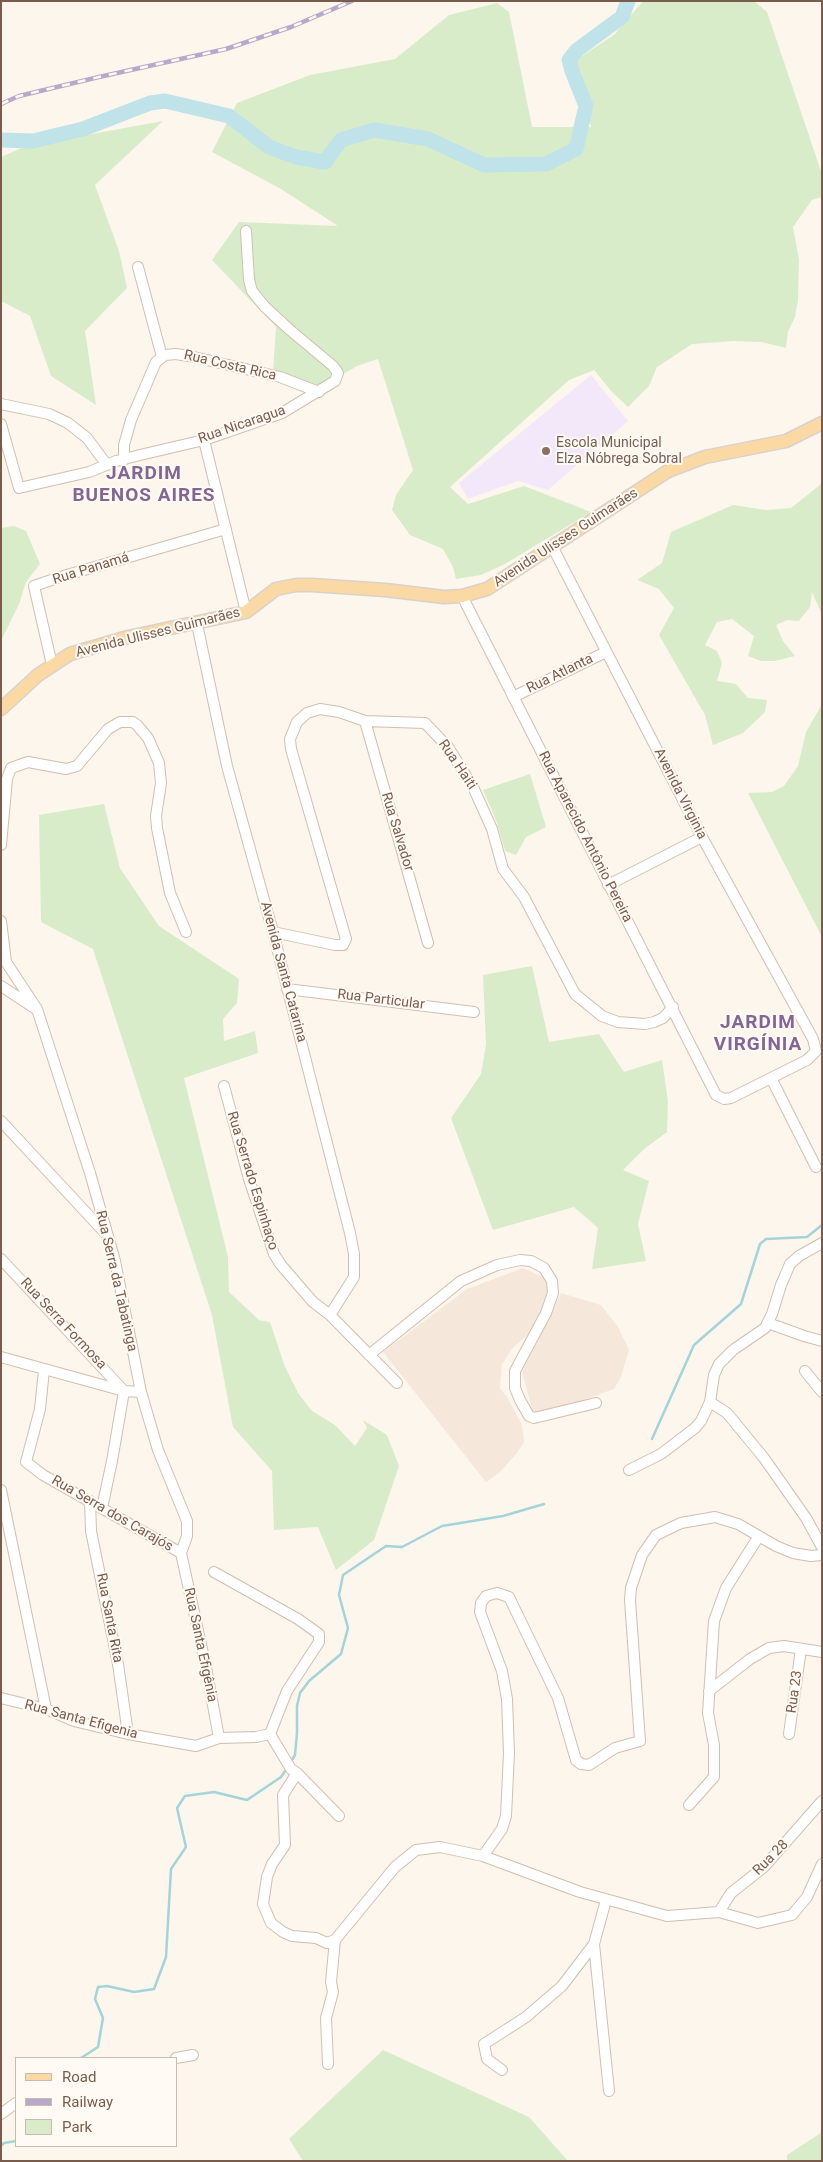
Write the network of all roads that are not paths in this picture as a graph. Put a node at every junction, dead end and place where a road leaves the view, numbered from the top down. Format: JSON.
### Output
{"nodes":[{"id":1,"x":246,"y":230,"type":"dead end"},
{"id":2,"x":138,"y":267,"type":"dead end"},
{"id":3,"x":162,"y":357,"type":"junction"},
{"id":4,"x":319,"y":392,"type":"junction"},
{"id":5,"x":1,"y":404,"type":"edge"},
{"id":6,"x":822,"y":423,"type":"edge"},
{"id":7,"x":1,"y":424,"type":"edge"},
{"id":8,"x":204,"y":440,"type":"junction"},
{"id":9,"x":124,"y":460,"type":"junction"},
{"id":10,"x":107,"y":464,"type":"junction"},
{"id":11,"x":226,"y":529,"type":"junction"},
{"id":12,"x":552,"y":546,"type":"junction"},
{"id":13,"x":462,"y":596,"type":"junction"},
{"id":14,"x":246,"y":612,"type":"junction"},
{"id":15,"x":197,"y":624,"type":"junction"},
{"id":16,"x":606,"y":652,"type":"junction"},
{"id":17,"x":52,"y":665,"type":"junction"},
{"id":18,"x":513,"y":697,"type":"junction"},
{"id":19,"x":1,"y":709,"type":"edge"},
{"id":20,"x":365,"y":721,"type":"junction"},
{"id":21,"x":702,"y":837,"type":"junction"},
{"id":22,"x":1,"y":845,"type":"edge"},
{"id":23,"x":608,"y":885,"type":"junction"},
{"id":24,"x":1,"y":921,"type":"edge"},
{"id":25,"x":186,"y":932,"type":"dead end"},
{"id":26,"x":274,"y":932,"type":"junction"},
{"id":27,"x":428,"y":943,"type":"dead end"},
{"id":28,"x":1,"y":986,"type":"edge"},
{"id":29,"x":288,"y":989,"type":"junction"},
{"id":30,"x":673,"y":1007,"type":"junction"},
{"id":31,"x":37,"y":1009,"type":"junction"},
{"id":32,"x":474,"y":1012,"type":"dead end"},
{"id":33,"x":771,"y":1078,"type":"junction"},
{"id":34,"x":224,"y":1086,"type":"dead end"},
{"id":35,"x":1,"y":1121,"type":"edge"},
{"id":36,"x":816,"y":1168,"type":"dead end"},
{"id":37,"x":108,"y":1236,"type":"junction"},
{"id":38,"x":822,"y":1243,"type":"edge"},
{"id":39,"x":1,"y":1259,"type":"edge"},
{"id":40,"x":330,"y":1314,"type":"junction"},
{"id":41,"x":768,"y":1323,"type":"junction"},
{"id":42,"x":822,"y":1341,"type":"edge"},
{"id":43,"x":369,"y":1355,"type":"junction"},
{"id":44,"x":1,"y":1357,"type":"edge"},
{"id":45,"x":44,"y":1370,"type":"junction"},
{"id":46,"x":805,"y":1371,"type":"dead end"},
{"id":47,"x":397,"y":1383,"type":"dead end"},
{"id":48,"x":124,"y":1391,"type":"junction"},
{"id":49,"x":140,"y":1392,"type":"junction"},
{"id":50,"x":822,"y":1392,"type":"edge"},
{"id":51,"x":710,"y":1402,"type":"junction"},
{"id":52,"x":596,"y":1403,"type":"dead end"},
{"id":53,"x":630,"y":1470,"type":"dead end"},
{"id":54,"x":1,"y":1490,"type":"edge"},
{"id":55,"x":90,"y":1501,"type":"junction"},
{"id":56,"x":102,"y":1508,"type":"junction"},
{"id":57,"x":758,"y":1536,"type":"junction"},
{"id":58,"x":822,"y":1547,"type":"edge"},
{"id":59,"x":181,"y":1553,"type":"junction"},
{"id":60,"x":822,"y":1555,"type":"edge"},
{"id":61,"x":214,"y":1572,"type":"dead end"},
{"id":62,"x":801,"y":1649,"type":"junction"},
{"id":63,"x":822,"y":1652,"type":"edge"},
{"id":64,"x":709,"y":1691,"type":"junction"},
{"id":65,"x":1,"y":1698,"type":"edge"},
{"id":66,"x":46,"y":1709,"type":"junction"},
{"id":67,"x":128,"y":1734,"type":"junction"},
{"id":68,"x":270,"y":1734,"type":"junction"},
{"id":69,"x":789,"y":1734,"type":"dead end"},
{"id":70,"x":219,"y":1738,"type":"junction"},
{"id":71,"x":294,"y":1771,"type":"junction"},
{"id":72,"x":822,"y":1801,"type":"edge"},
{"id":73,"x":689,"y":1805,"type":"dead end"},
{"id":74,"x":339,"y":1816,"type":"dead end"},
{"id":75,"x":482,"y":1856,"type":"junction"},
{"id":76,"x":822,"y":1864,"type":"edge"},
{"id":77,"x":606,"y":1900,"type":"junction"},
{"id":78,"x":719,"y":1912,"type":"junction"},
{"id":79,"x":335,"y":1940,"type":"junction"},
{"id":80,"x":594,"y":1944,"type":"junction"},
{"id":81,"x":193,"y":2055,"type":"dead end"},
{"id":82,"x":178,"y":2058,"type":"edge"},
{"id":83,"x":328,"y":2064,"type":"dead end"},
{"id":84,"x":502,"y":2070,"type":"dead end"},
{"id":85,"x":609,"y":2091,"type":"dead end"},
{"id":86,"x":15,"y":2103,"type":"edge"},
{"id":87,"x":1,"y":2114,"type":"edge"}],
"edges":[{"from":1,"to":4,"type":"street","name":"Rua Nicaragua"},
{"from":2,"to":3,"type":"street"},
{"from":3,"to":4,"type":"street","name":"Rua Costa Rica"},
{"from":3,"to":9,"type":"street"},
{"from":4,"to":8,"type":"street","name":"Rua Nicaragua"},
{"from":5,"to":10,"type":"street"},
{"from":6,"to":12,"type":"main road","name":"Avenida Ulisses Guimarães"},
{"from":7,"to":10,"type":"street","name":"Rua Nicaragua"},
{"from":8,"to":9,"type":"street","name":"Rua Nicaragua"},
{"from":8,"to":11,"type":"street"},
{"from":9,"to":10,"type":"street","name":"Rua Nicaragua"},
{"from":11,"to":14,"type":"street"},
{"from":11,"to":17,"type":"street","name":"Rua Panamá"},
{"from":12,"to":13,"type":"main road","name":"Avenida Ulisses Guimarães"},
{"from":12,"to":16,"type":"street","name":"Avenida Virginia"},
{"from":13,"to":14,"type":"main road","name":"Avenida Ulisses Guimarães"},
{"from":13,"to":18,"type":"street","name":"Rua Aparecido Antônio Pereira"},
{"from":14,"to":15,"type":"main road","name":"Avenida Ulisses Guimarães"},
{"from":15,"to":17,"type":"main road","name":"Avenida Ulisses Guimarães"},
{"from":15,"to":26,"type":"street","name":"Avenida Santa Catarina"},
{"from":16,"to":18,"type":"street","name":"Rua Atlanta"},
{"from":16,"to":21,"type":"street","name":"Avenida Virginia"},
{"from":17,"to":19,"type":"main road","name":"Avenida Ulisses Guimarães"},
{"from":18,"to":23,"type":"street","name":"Rua Aparecido Antônio Pereira"},
{"from":20,"to":26,"type":"street","name":"Rua Haiti"},
{"from":20,"to":27,"type":"street","name":"Rua Salvador"},
{"from":20,"to":30,"type":"street","name":"Rua Haiti"},
{"from":21,"to":23,"type":"street"},
{"from":21,"to":33,"type":"street","name":"Avenida Virginia"},
{"from":22,"to":25,"type":"street"},
{"from":23,"to":30,"type":"street","name":"Rua Aparecido Antônio Pereira"},
{"from":24,"to":31,"type":"street","name":"Rua Serra da Tabatinga"},
{"from":26,"to":29,"type":"street","name":"Avenida Santa Catarina"},
{"from":28,"to":31,"type":"street"},
{"from":29,"to":32,"type":"street","name":"Rua Particular"},
{"from":29,"to":40,"type":"street","name":"Avenida Santa Catarina"},
{"from":30,"to":33,"type":"street","name":"Rua Aparecido Antônio Pereira"},
{"from":31,"to":37,"type":"street","name":"Rua Serra da Tabatinga"},
{"from":33,"to":36,"type":"street"},
{"from":34,"to":40,"type":"street","name":"Rua Serrado Espinhaço"},
{"from":35,"to":37,"type":"street"},
{"from":37,"to":49,"type":"street","name":"Rua Serra da Tabatinga"},
{"from":38,"to":41,"type":"street"},
{"from":39,"to":48,"type":"street","name":"Rua Serra Formosa"},
{"from":40,"to":43,"type":"street","name":"Rua Serrado Espinhaço"},
{"from":41,"to":42,"type":"street"},
{"from":41,"to":51,"type":"street"},
{"from":43,"to":47,"type":"street","name":"Rua Serrado Espinhaço"},
{"from":43,"to":52,"type":"street"},
{"from":44,"to":45,"type":"street"},
{"from":45,"to":48,"type":"street"},
{"from":45,"to":55,"type":"street","name":"Rua Serra dos Carajós"},
{"from":46,"to":50,"type":"street"},
{"from":48,"to":49,"type":"street"},
{"from":48,"to":56,"type":"street"},
{"from":49,"to":59,"type":"street","name":"Rua Serra da Tabatinga"},
{"from":51,"to":53,"type":"street"},
{"from":51,"to":58,"type":"street"},
{"from":54,"to":66,"type":"street"},
{"from":55,"to":56,"type":"street","name":"Rua Serra dos Carajós"},
{"from":55,"to":67,"type":"street","name":"Rua Santa Rita"},
{"from":56,"to":59,"type":"street","name":"Rua Serra dos Carajós"},
{"from":57,"to":60,"type":"street"},
{"from":57,"to":64,"type":"street"},
{"from":57,"to":75,"type":"street"},
{"from":59,"to":70,"type":"street","name":"Rua Santa Efigênia"},
{"from":61,"to":68,"type":"street"},
{"from":62,"to":63,"type":"street"},
{"from":62,"to":64,"type":"street"},
{"from":62,"to":69,"type":"street","name":"Rua 23"},
{"from":64,"to":73,"type":"street"},
{"from":65,"to":66,"type":"street","name":"Rua Santa Efigenia"},
{"from":66,"to":67,"type":"street","name":"Rua Santa Efigenia"},
{"from":67,"to":70,"type":"street","name":"Rua Santa Efigenia"},
{"from":68,"to":70,"type":"street","name":"Rua Santa Efigenia"},
{"from":68,"to":71,"type":"street"},
{"from":71,"to":74,"type":"street"},
{"from":71,"to":79,"type":"street"},
{"from":72,"to":78,"type":"street","name":"Rua 28"},
{"from":75,"to":77,"type":"street"},
{"from":75,"to":79,"type":"street"},
{"from":76,"to":78,"type":"street"},
{"from":77,"to":78,"type":"street"},
{"from":77,"to":80,"type":"street"},
{"from":79,"to":83,"type":"street"},
{"from":80,"to":84,"type":"street"},
{"from":80,"to":85,"type":"street"},
{"from":81,"to":82,"type":"street"},
{"from":86,"to":87,"type":"street"}]}
